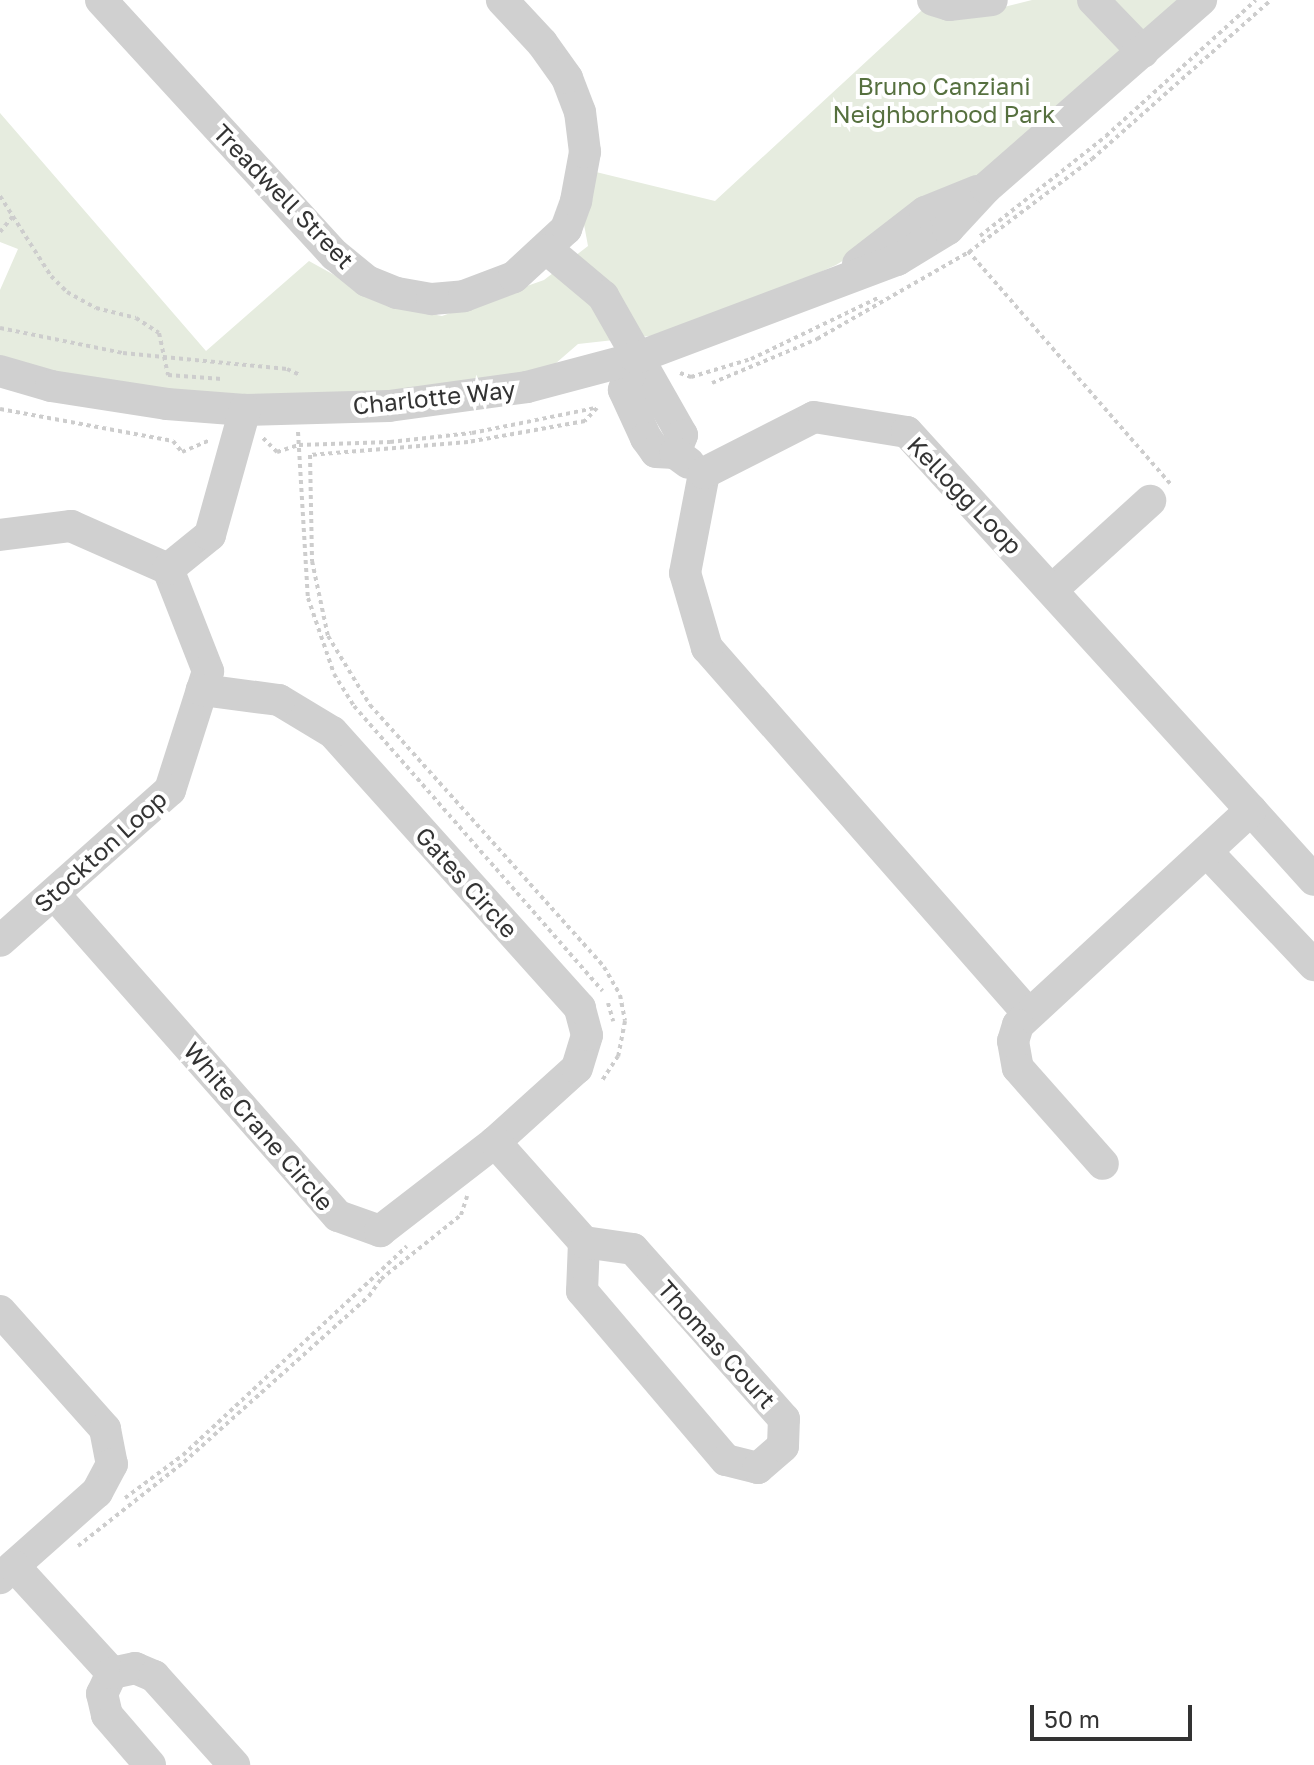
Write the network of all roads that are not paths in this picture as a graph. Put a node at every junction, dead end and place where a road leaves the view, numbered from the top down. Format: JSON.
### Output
{"nodes":[{"id":1,"x":101,"y":0,"type":"edge"},
{"id":2,"x":502,"y":0,"type":"edge"},
{"id":3,"x":933,"y":0,"type":"edge"},
{"id":4,"x":992,"y":0,"type":"edge"},
{"id":5,"x":1093,"y":0,"type":"edge"},
{"id":6,"x":1201,"y":0,"type":"edge"},
{"id":7,"x":1143,"y":52,"type":"junction"},
{"id":8,"x":986,"y":188,"type":"junction"},
{"id":9,"x":548,"y":250,"type":"junction"},
{"id":10,"x":853,"y":274,"type":"junction"},
{"id":11,"x":636,"y":358,"type":"junction"},
{"id":12,"x":0,"y":371,"type":"edge"},
{"id":13,"x":241,"y":395,"type":"junction"},
{"id":14,"x":675,"y":453,"type":"junction"},
{"id":15,"x":704,"y":473,"type":"junction"},
{"id":16,"x":1150,"y":501,"type":"road end"},
{"id":17,"x":0,"y":535,"type":"edge"},
{"id":18,"x":168,"y":569,"type":"junction"},
{"id":19,"x":1054,"y":588,"type":"junction"},
{"id":20,"x":202,"y":690,"type":"junction"},
{"id":21,"x":1251,"y":810,"type":"junction"},
{"id":22,"x":1209,"y":854,"type":"junction"},
{"id":23,"x":1314,"y":880,"type":"edge"},
{"id":24,"x":54,"y":894,"type":"junction"},
{"id":25,"x":0,"y":941,"type":"edge"},
{"id":26,"x":1314,"y":965,"type":"edge"},
{"id":27,"x":1027,"y":1012,"type":"junction"},
{"id":28,"x":495,"y":1142,"type":"junction"},
{"id":29,"x":1103,"y":1164,"type":"dead end"},
{"id":30,"x":584,"y":1242,"type":"junction"},
{"id":31,"x":0,"y":1311,"type":"edge"},
{"id":32,"x":7,"y":1572,"type":"edge"},
{"id":33,"x":112,"y":1673,"type":"junction"},
{"id":34,"x":150,"y":1765,"type":"edge"},
{"id":35,"x":234,"y":1765,"type":"edge"}],
"edges":[{"from":1,"to":9,"type":"street","name":"Treadwell Street"},
{"from":2,"to":9,"type":"street","name":"Treadwell Street"},
{"from":3,"to":4,"type":"street"},
{"from":5,"to":7,"type":"street"},
{"from":6,"to":7,"type":"street","name":"Charlotte Way"},
{"from":7,"to":8,"type":"street","name":"Charlotte Way"},
{"from":8,"to":10,"type":"street","name":"Charlotte Way"},
{"from":8,"to":10,"type":"street","name":"Charlotte Way"},
{"from":9,"to":11,"type":"street"},
{"from":10,"to":11,"type":"street","name":"Charlotte Way"},
{"from":11,"to":13,"type":"street","name":"Charlotte Way"},
{"from":11,"to":14,"type":"street"},
{"from":11,"to":14,"type":"street"},
{"from":12,"to":13,"type":"street","name":"Charlotte Way"},
{"from":13,"to":18,"type":"street"},
{"from":14,"to":15,"type":"street"},
{"from":15,"to":19,"type":"street","name":"Kellogg Loop"},
{"from":15,"to":27,"type":"street"},
{"from":16,"to":19,"type":"street"},
{"from":17,"to":18,"type":"street"},
{"from":18,"to":20,"type":"street","name":"Stockton Loop"},
{"from":19,"to":21,"type":"street","name":"Kellogg Loop"},
{"from":20,"to":24,"type":"street","name":"Stockton Loop"},
{"from":20,"to":28,"type":"street","name":"Gates Circle"},
{"from":21,"to":22,"type":"street"},
{"from":21,"to":23,"type":"street","name":"Kellogg Loop"},
{"from":22,"to":26,"type":"street"},
{"from":22,"to":27,"type":"street"},
{"from":24,"to":25,"type":"street","name":"Stockton Loop"},
{"from":24,"to":28,"type":"street","name":"White Crane Circle"},
{"from":27,"to":29,"type":"street"},
{"from":28,"to":30,"type":"street"},
{"from":30,"to":30,"type":"street","name":"Thomas Court"},
{"from":31,"to":32,"type":"street"},
{"from":32,"to":33,"type":"street"},
{"from":33,"to":34,"type":"street"},
{"from":33,"to":35,"type":"street"}]}
